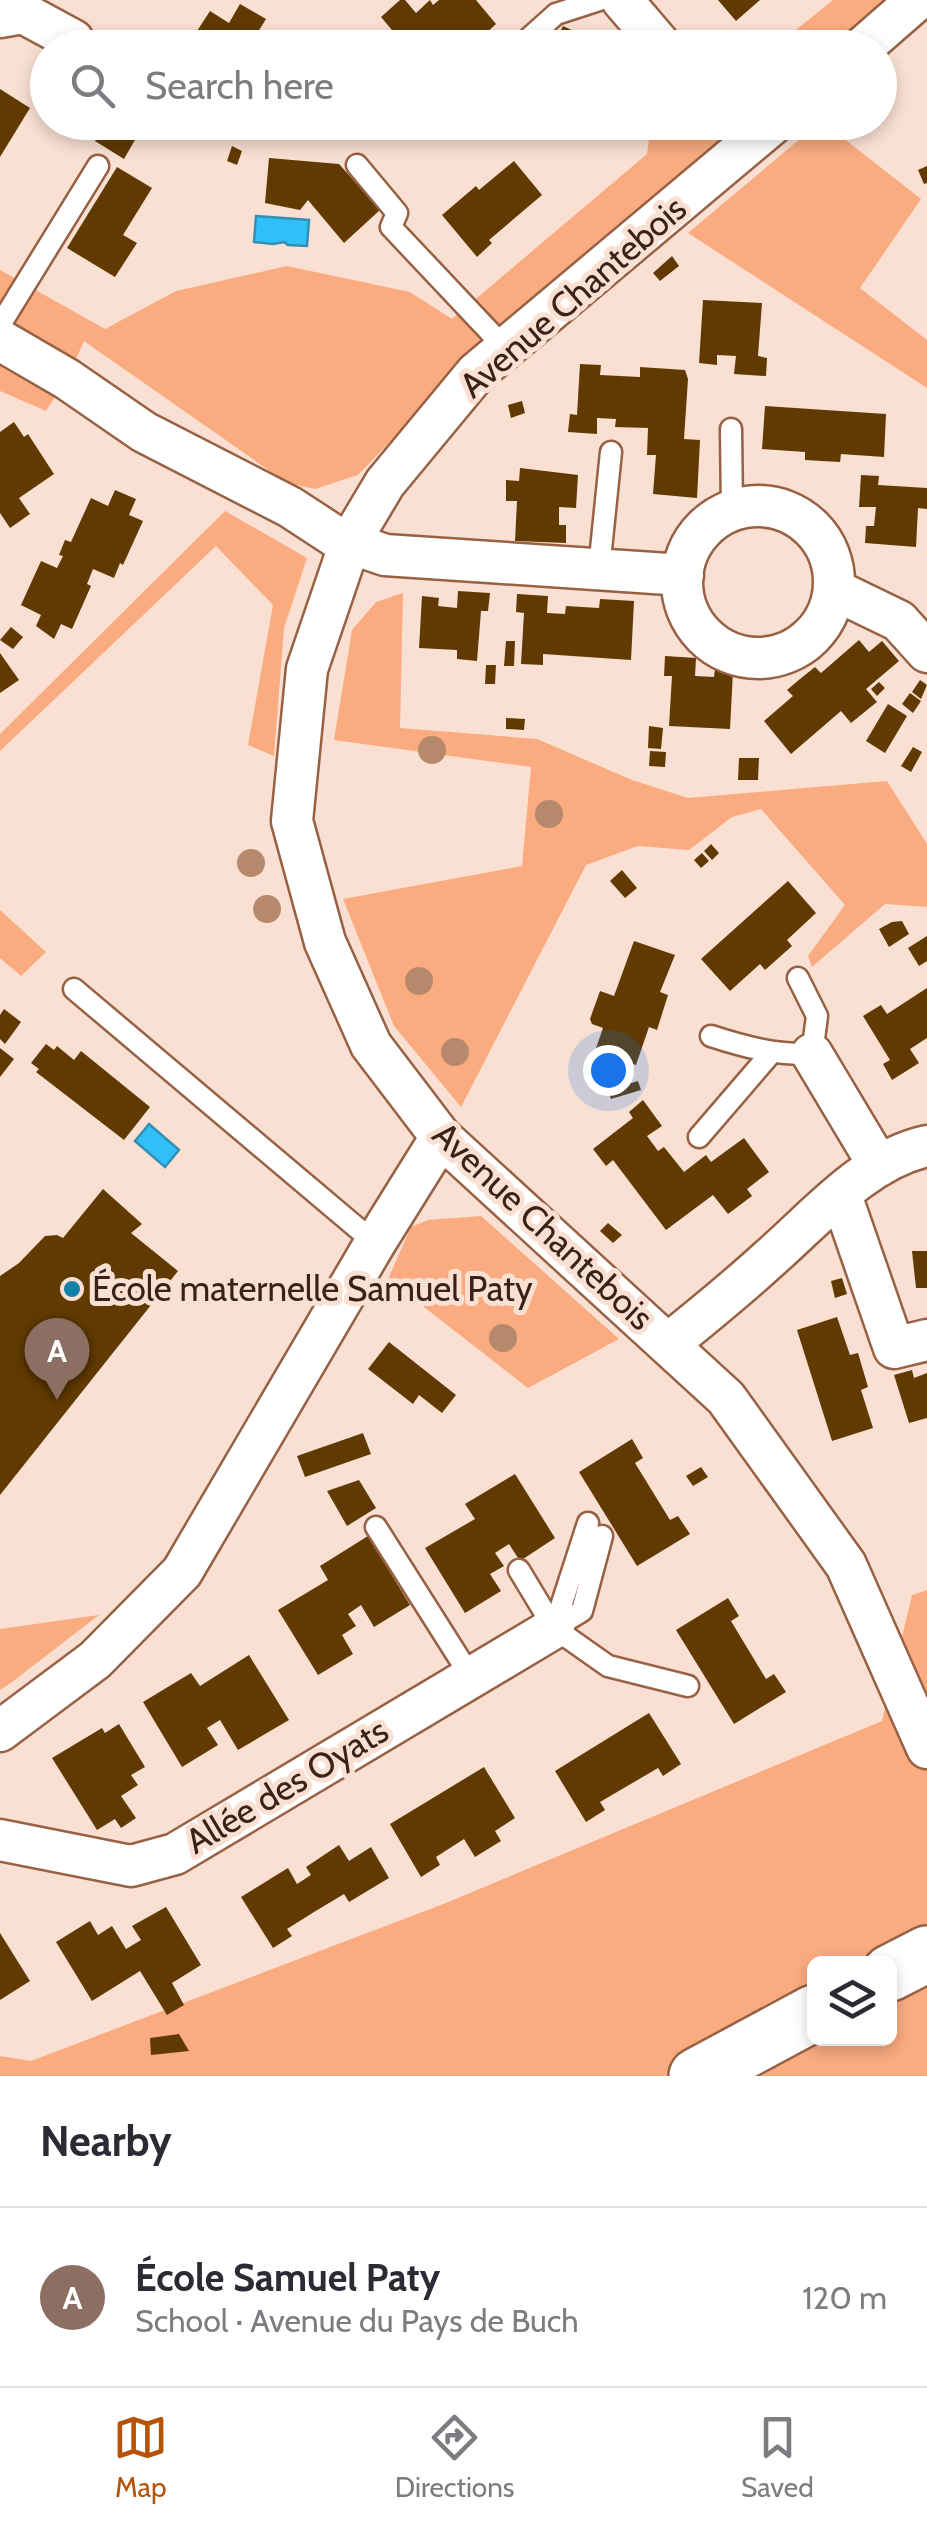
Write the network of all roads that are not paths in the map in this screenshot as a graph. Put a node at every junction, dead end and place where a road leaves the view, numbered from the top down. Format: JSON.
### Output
{"nodes":[{"id":1,"x":599,"y":0,"type":"edge"},
{"id":2,"x":622,"y":0,"type":"edge"},
{"id":3,"x":912,"y":1,"type":"edge"},
{"id":4,"x":25,"y":11,"type":"edge"},
{"id":5,"x":56,"y":30,"type":"edge"},
{"id":6,"x":538,"y":30,"type":"edge"},
{"id":7,"x":648,"y":30,"type":"edge"},
{"id":8,"x":881,"y":30,"type":"edge"},
{"id":9,"x":739,"y":140,"type":"edge"},
{"id":10,"x":357,"y":165,"type":"dead end"},
{"id":11,"x":98,"y":166,"type":"dead end"},
{"id":12,"x":0,"y":324,"type":"edge"},
{"id":13,"x":0,"y":340,"type":"edge"},
{"id":14,"x":506,"y":348,"type":"junction"},
{"id":15,"x":731,"y":429,"type":"dead end"},
{"id":16,"x":611,"y":452,"type":"dead end"},
{"id":17,"x":732,"y":511,"type":"junction"},
{"id":18,"x":351,"y":540,"type":"junction"},
{"id":19,"x":600,"y":570,"type":"junction"},
{"id":20,"x":682,"y":575,"type":"junction"},
{"id":21,"x":835,"y":590,"type":"junction"},
{"id":22,"x":927,"y":652,"type":"edge"},
{"id":23,"x":798,"y":978,"type":"dead end"},
{"id":24,"x":74,"y":989,"type":"dead end"},
{"id":25,"x":711,"y":1036,"type":"dead end"},
{"id":26,"x":772,"y":1052,"type":"junction"},
{"id":27,"x":812,"y":1054,"type":"junction"},
{"id":28,"x":442,"y":1137,"type":"junction"},
{"id":29,"x":699,"y":1137,"type":"dead end"},
{"id":30,"x":927,"y":1146,"type":"edge"},
{"id":31,"x":879,"y":1166,"type":"junction"},
{"id":32,"x":841,"y":1195,"type":"junction"},
{"id":33,"x":375,"y":1243,"type":"junction"},
{"id":34,"x":927,"y":1340,"type":"edge"},
{"id":35,"x":668,"y":1344,"type":"junction"},
{"id":36,"x":376,"y":1528,"type":"dead end"},
{"id":37,"x":595,"y":1530,"type":"dead end"},
{"id":38,"x":519,"y":1570,"type":"dead end"},
{"id":39,"x":554,"y":1628,"type":"junction"},
{"id":40,"x":471,"y":1678,"type":"junction"},
{"id":41,"x":688,"y":1686,"type":"dead end"},
{"id":42,"x":0,"y":1731,"type":"edge"},
{"id":43,"x":927,"y":1748,"type":"edge"},
{"id":44,"x":0,"y":1840,"type":"edge"},
{"id":45,"x":927,"y":1954,"type":"edge"},
{"id":46,"x":897,"y":1970,"type":"edge"},
{"id":47,"x":807,"y":2018,"type":"edge"},
{"id":48,"x":697,"y":2076,"type":"edge"}],
"edges":[{"from":1,"to":6,"type":"lane"},
{"from":2,"to":7,"type":"street"},
{"from":3,"to":8,"type":"street"},
{"from":4,"to":5,"type":"street"},
{"from":9,"to":14,"type":"street","name":"Avenue Chantebois"},
{"from":10,"to":14,"type":"lane"},
{"from":11,"to":12,"type":"lane"},
{"from":13,"to":18,"type":"street"},
{"from":14,"to":18,"type":"street","name":"Avenue Chantebois"},
{"from":15,"to":17,"type":"lane"},
{"from":16,"to":19,"type":"lane"},
{"from":17,"to":20,"type":"street"},
{"from":17,"to":21,"type":"street"},
{"from":18,"to":19,"type":"street"},
{"from":18,"to":28,"type":"street","name":"Avenue Chantebois"},
{"from":19,"to":20,"type":"street"},
{"from":20,"to":21,"type":"street"},
{"from":21,"to":22,"type":"street"},
{"from":23,"to":27,"type":"lane"},
{"from":24,"to":33,"type":"lane"},
{"from":25,"to":26,"type":"lane"},
{"from":26,"to":27,"type":"lane"},
{"from":26,"to":29,"type":"lane"},
{"from":27,"to":31,"type":"street"},
{"from":28,"to":33,"type":"street"},
{"from":28,"to":35,"type":"street","name":"Avenue Chantebois"},
{"from":30,"to":31,"type":"street"},
{"from":31,"to":32,"type":"street"},
{"from":32,"to":34,"type":"street"},
{"from":32,"to":35,"type":"street"},
{"from":33,"to":42,"type":"street"},
{"from":35,"to":43,"type":"street","name":"Avenue Chantebois"},
{"from":36,"to":40,"type":"lane"},
{"from":37,"to":39,"type":"lane"},
{"from":38,"to":39,"type":"lane"},
{"from":39,"to":40,"type":"street","name":"Allée des Oyats"},
{"from":39,"to":41,"type":"lane"},
{"from":40,"to":44,"type":"street","name":"Allée des Oyats"},
{"from":45,"to":46,"type":"main road"},
{"from":47,"to":48,"type":"main road"}]}
